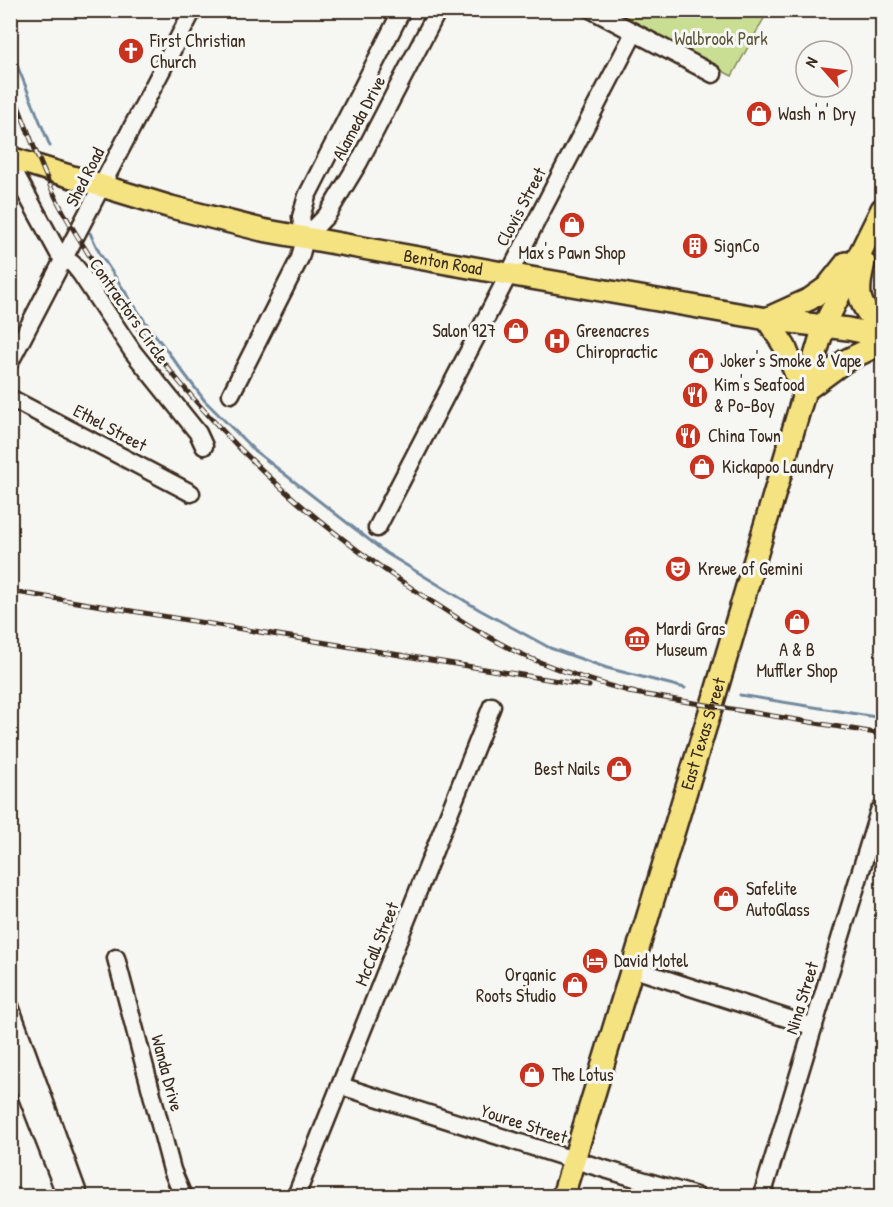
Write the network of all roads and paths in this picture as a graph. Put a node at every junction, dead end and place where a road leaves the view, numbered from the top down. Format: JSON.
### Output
{"nodes":[{"id":1,"x":193,"y":10,"type":"edge"},
{"id":2,"x":402,"y":10,"type":"edge"},
{"id":3,"x":438,"y":10,"type":"edge"},
{"id":4,"x":592,"y":10,"type":"edge"},
{"id":5,"x":634,"y":33,"type":"junction"},
{"id":6,"x":713,"y":74,"type":"dead end"},
{"id":7,"x":10,"y":158,"type":"edge"},
{"id":8,"x":10,"y":164,"type":"edge"},
{"id":9,"x":103,"y":186,"type":"junction"},
{"id":10,"x":882,"y":209,"type":"edge"},
{"id":11,"x":871,"y":232,"type":"junction"},
{"id":12,"x":305,"y":238,"type":"junction"},
{"id":13,"x":64,"y":259,"type":"junction"},
{"id":14,"x":507,"y":274,"type":"junction"},
{"id":15,"x":767,"y":319,"type":"junction"},
{"id":16,"x":824,"y":326,"type":"junction"},
{"id":17,"x":882,"y":328,"type":"edge"},
{"id":18,"x":882,"y":336,"type":"edge"},
{"id":19,"x":882,"y":343,"type":"edge"},
{"id":20,"x":10,"y":362,"type":"edge"},
{"id":21,"x":804,"y":392,"type":"junction"},
{"id":22,"x":231,"y":394,"type":"dead end"},
{"id":23,"x":10,"y":398,"type":"edge"},
{"id":24,"x":204,"y":446,"type":"dead end"},
{"id":25,"x":191,"y":493,"type":"dead end"},
{"id":26,"x":377,"y":528,"type":"dead end"},
{"id":27,"x":492,"y":706,"type":"dead end"},
{"id":28,"x":879,"y":811,"type":"dead end"},
{"id":29,"x":116,"y":958,"type":"dead end"},
{"id":30,"x":631,"y":968,"type":"junction"},
{"id":31,"x":10,"y":1006,"type":"edge"},
{"id":32,"x":814,"y":1027,"type":"junction"},
{"id":33,"x":10,"y":1052,"type":"edge"},
{"id":34,"x":341,"y":1086,"type":"junction"},
{"id":35,"x":574,"y":1160,"type":"junction"},
{"id":36,"x":66,"y":1197,"type":"edge"},
{"id":37,"x":79,"y":1197,"type":"edge"},
{"id":38,"x":183,"y":1197,"type":"edge"},
{"id":39,"x":296,"y":1197,"type":"edge"},
{"id":40,"x":563,"y":1197,"type":"edge"},
{"id":41,"x":696,"y":1197,"type":"edge"},
{"id":42,"x":762,"y":1197,"type":"edge"}],
"edges":[{"from":1,"to":9,"type":"street","name":"Shed Road"},
{"from":2,"to":12,"type":"street","name":"Alameda Drive"},
{"from":3,"to":12,"type":"street","name":"Alameda Drive"},
{"from":4,"to":5,"type":"street"},
{"from":5,"to":6,"type":"street"},
{"from":5,"to":14,"type":"street","name":"Clovis Street"},
{"from":7,"to":9,"type":"main road","name":"Benton Road"},
{"from":8,"to":13,"type":"street","name":"Contractors Circle"},
{"from":9,"to":12,"type":"main road","name":"Benton Road"},
{"from":9,"to":13,"type":"street","name":"Shed Road"},
{"from":10,"to":11,"type":"main road","name":"East Texas Street"},
{"from":11,"to":15,"type":"main road"},
{"from":11,"to":16,"type":"main road","name":"East Texas Street"},
{"from":11,"to":17,"type":"main road"},
{"from":12,"to":14,"type":"main road","name":"Benton Road"},
{"from":12,"to":22,"type":"street","name":"Alameda Drive"},
{"from":13,"to":20,"type":"street","name":"Shed Road"},
{"from":13,"to":24,"type":"street","name":"Contractors Circle"},
{"from":14,"to":15,"type":"main road","name":"Benton Road"},
{"from":14,"to":26,"type":"street","name":"Clovis Street"},
{"from":15,"to":16,"type":"main road","name":"Benton Road"},
{"from":15,"to":21,"type":"main road"},
{"from":16,"to":18,"type":"main road","name":"Benton Road"},
{"from":16,"to":21,"type":"main road","name":"East Texas Street"},
{"from":19,"to":21,"type":"main road"},
{"from":21,"to":30,"type":"main road","name":"East Texas Street"},
{"from":23,"to":25,"type":"street","name":"Ethel Street"},
{"from":27,"to":34,"type":"street","name":"McCall Street"},
{"from":28,"to":32,"type":"street","name":"Nina Street"},
{"from":29,"to":38,"type":"street","name":"Wanda Drive"},
{"from":30,"to":32,"type":"street"},
{"from":30,"to":35,"type":"main road","name":"East Texas Street"},
{"from":31,"to":37,"type":"street"},
{"from":32,"to":42,"type":"street","name":"Nina Street"},
{"from":33,"to":36,"type":"street"},
{"from":34,"to":35,"type":"street","name":"Youree Street"},
{"from":34,"to":39,"type":"street","name":"McCall Street"},
{"from":35,"to":40,"type":"main road","name":"East Texas Street"},
{"from":35,"to":41,"type":"street","name":"Youree Street"}]}
